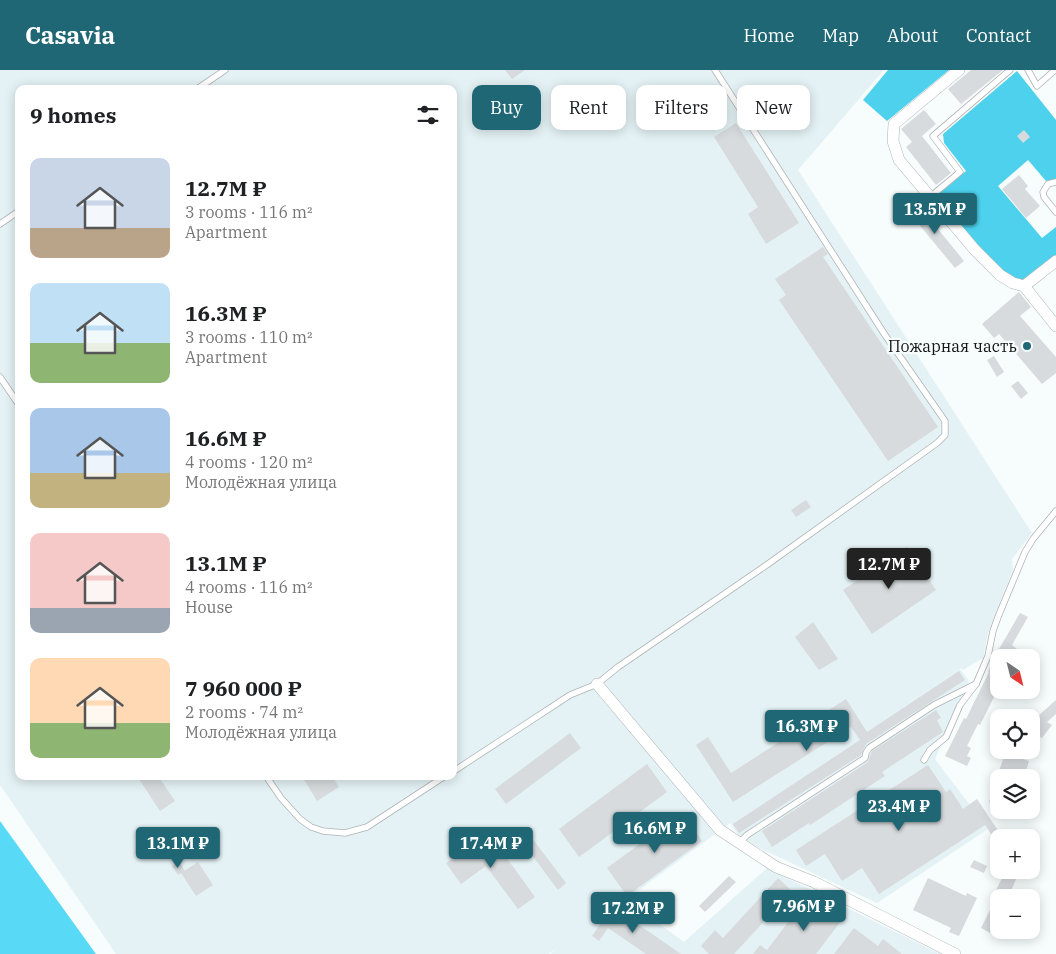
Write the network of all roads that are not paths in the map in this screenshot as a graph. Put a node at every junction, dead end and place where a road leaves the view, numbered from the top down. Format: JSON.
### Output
{"nodes":[{"id":1,"x":225,"y":70,"type":"edge"},
{"id":2,"x":715,"y":70,"type":"edge"},
{"id":3,"x":959,"y":70,"type":"edge"},
{"id":4,"x":1010,"y":70,"type":"edge"},
{"id":5,"x":1028,"y":70,"type":"edge"},
{"id":6,"x":1055,"y":70,"type":"edge"},
{"id":7,"x":204,"y":85,"type":"edge"},
{"id":8,"x":1056,"y":182,"type":"edge"},
{"id":9,"x":930,"y":197,"type":"junction"},
{"id":10,"x":1056,"y":212,"type":"edge"},
{"id":11,"x":15,"y":214,"type":"edge"},
{"id":12,"x":0,"y":224,"type":"edge"},
{"id":13,"x":1056,"y":261,"type":"edge"},
{"id":14,"x":1024,"y":286,"type":"junction"},
{"id":15,"x":1056,"y":326,"type":"edge"},
{"id":16,"x":0,"y":377,"type":"edge"},
{"id":17,"x":15,"y":399,"type":"edge"},
{"id":18,"x":1056,"y":511,"type":"edge"},
{"id":19,"x":597,"y":684,"type":"junction"},
{"id":20,"x":976,"y":684,"type":"junction"},
{"id":21,"x":924,"y":760,"type":"dead end"},
{"id":22,"x":457,"y":769,"type":"edge"},
{"id":23,"x":269,"y":780,"type":"edge"},
{"id":24,"x":439,"y":780,"type":"edge"},
{"id":25,"x":738,"y":843,"type":"junction"},
{"id":26,"x":955,"y":954,"type":"edge"}],
"edges":[{"from":1,"to":7,"type":"lane"},
{"from":2,"to":19,"type":"lane"},
{"from":3,"to":9,"type":"street"},
{"from":4,"to":9,"type":"lane"},
{"from":5,"to":6,"type":"lane"},
{"from":8,"to":10,"type":"lane"},
{"from":9,"to":14,"type":"street"},
{"from":11,"to":12,"type":"lane"},
{"from":13,"to":14,"type":"street"},
{"from":14,"to":15,"type":"street"},
{"from":16,"to":17,"type":"lane"},
{"from":18,"to":20,"type":"lane"},
{"from":19,"to":22,"type":"lane"},
{"from":19,"to":25,"type":"street"},
{"from":20,"to":21,"type":"lane"},
{"from":20,"to":25,"type":"lane"},
{"from":23,"to":24,"type":"lane"},
{"from":25,"to":26,"type":"street"}]}
